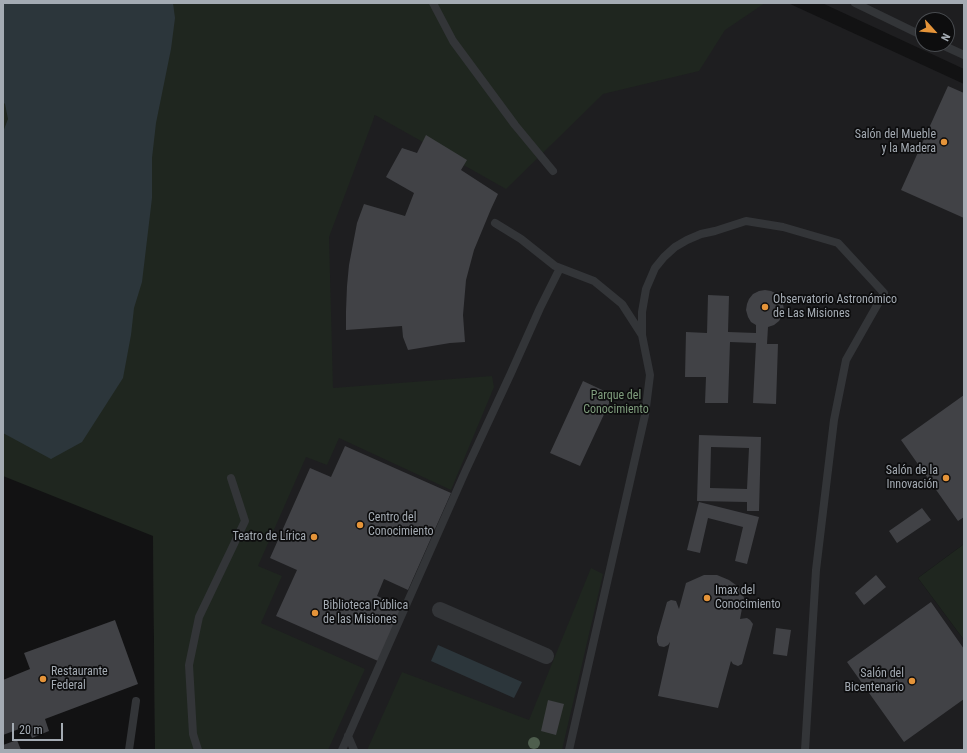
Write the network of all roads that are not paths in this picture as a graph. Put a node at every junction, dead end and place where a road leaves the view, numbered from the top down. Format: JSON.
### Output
{"nodes":[{"id":1,"x":433,"y":3,"type":"edge"},
{"id":2,"x":855,"y":3,"type":"edge"},
{"id":3,"x":915,"y":32,"type":"edge"},
{"id":4,"x":553,"y":171,"type":"dead end"},
{"id":5,"x":495,"y":223,"type":"dead end"},
{"id":6,"x":560,"y":268,"type":"junction"},
{"id":7,"x":642,"y":335,"type":"junction"},
{"id":8,"x":231,"y":478,"type":"dead end"},
{"id":9,"x":440,"y":610,"type":"dead end"},
{"id":10,"x":546,"y":656,"type":"dead end"},
{"id":11,"x":136,"y":701,"type":"dead end"},
{"id":12,"x":348,"y":736,"type":"junction"},
{"id":13,"x":129,"y":750,"type":"edge"},
{"id":14,"x":198,"y":750,"type":"edge"},
{"id":15,"x":342,"y":750,"type":"edge"},
{"id":16,"x":354,"y":750,"type":"edge"},
{"id":17,"x":569,"y":750,"type":"edge"},
{"id":18,"x":805,"y":750,"type":"edge"}],
"edges":[{"from":1,"to":4,"type":"lane"},
{"from":2,"to":3,"type":"lane"},
{"from":5,"to":6,"type":"lane"},
{"from":6,"to":7,"type":"lane"},
{"from":6,"to":12,"type":"lane"},
{"from":7,"to":17,"type":"lane"},
{"from":7,"to":18,"type":"lane"},
{"from":8,"to":14,"type":"lane"},
{"from":9,"to":10,"type":"street"},
{"from":11,"to":13,"type":"lane"},
{"from":12,"to":15,"type":"lane"},
{"from":12,"to":16,"type":"lane"}]}
